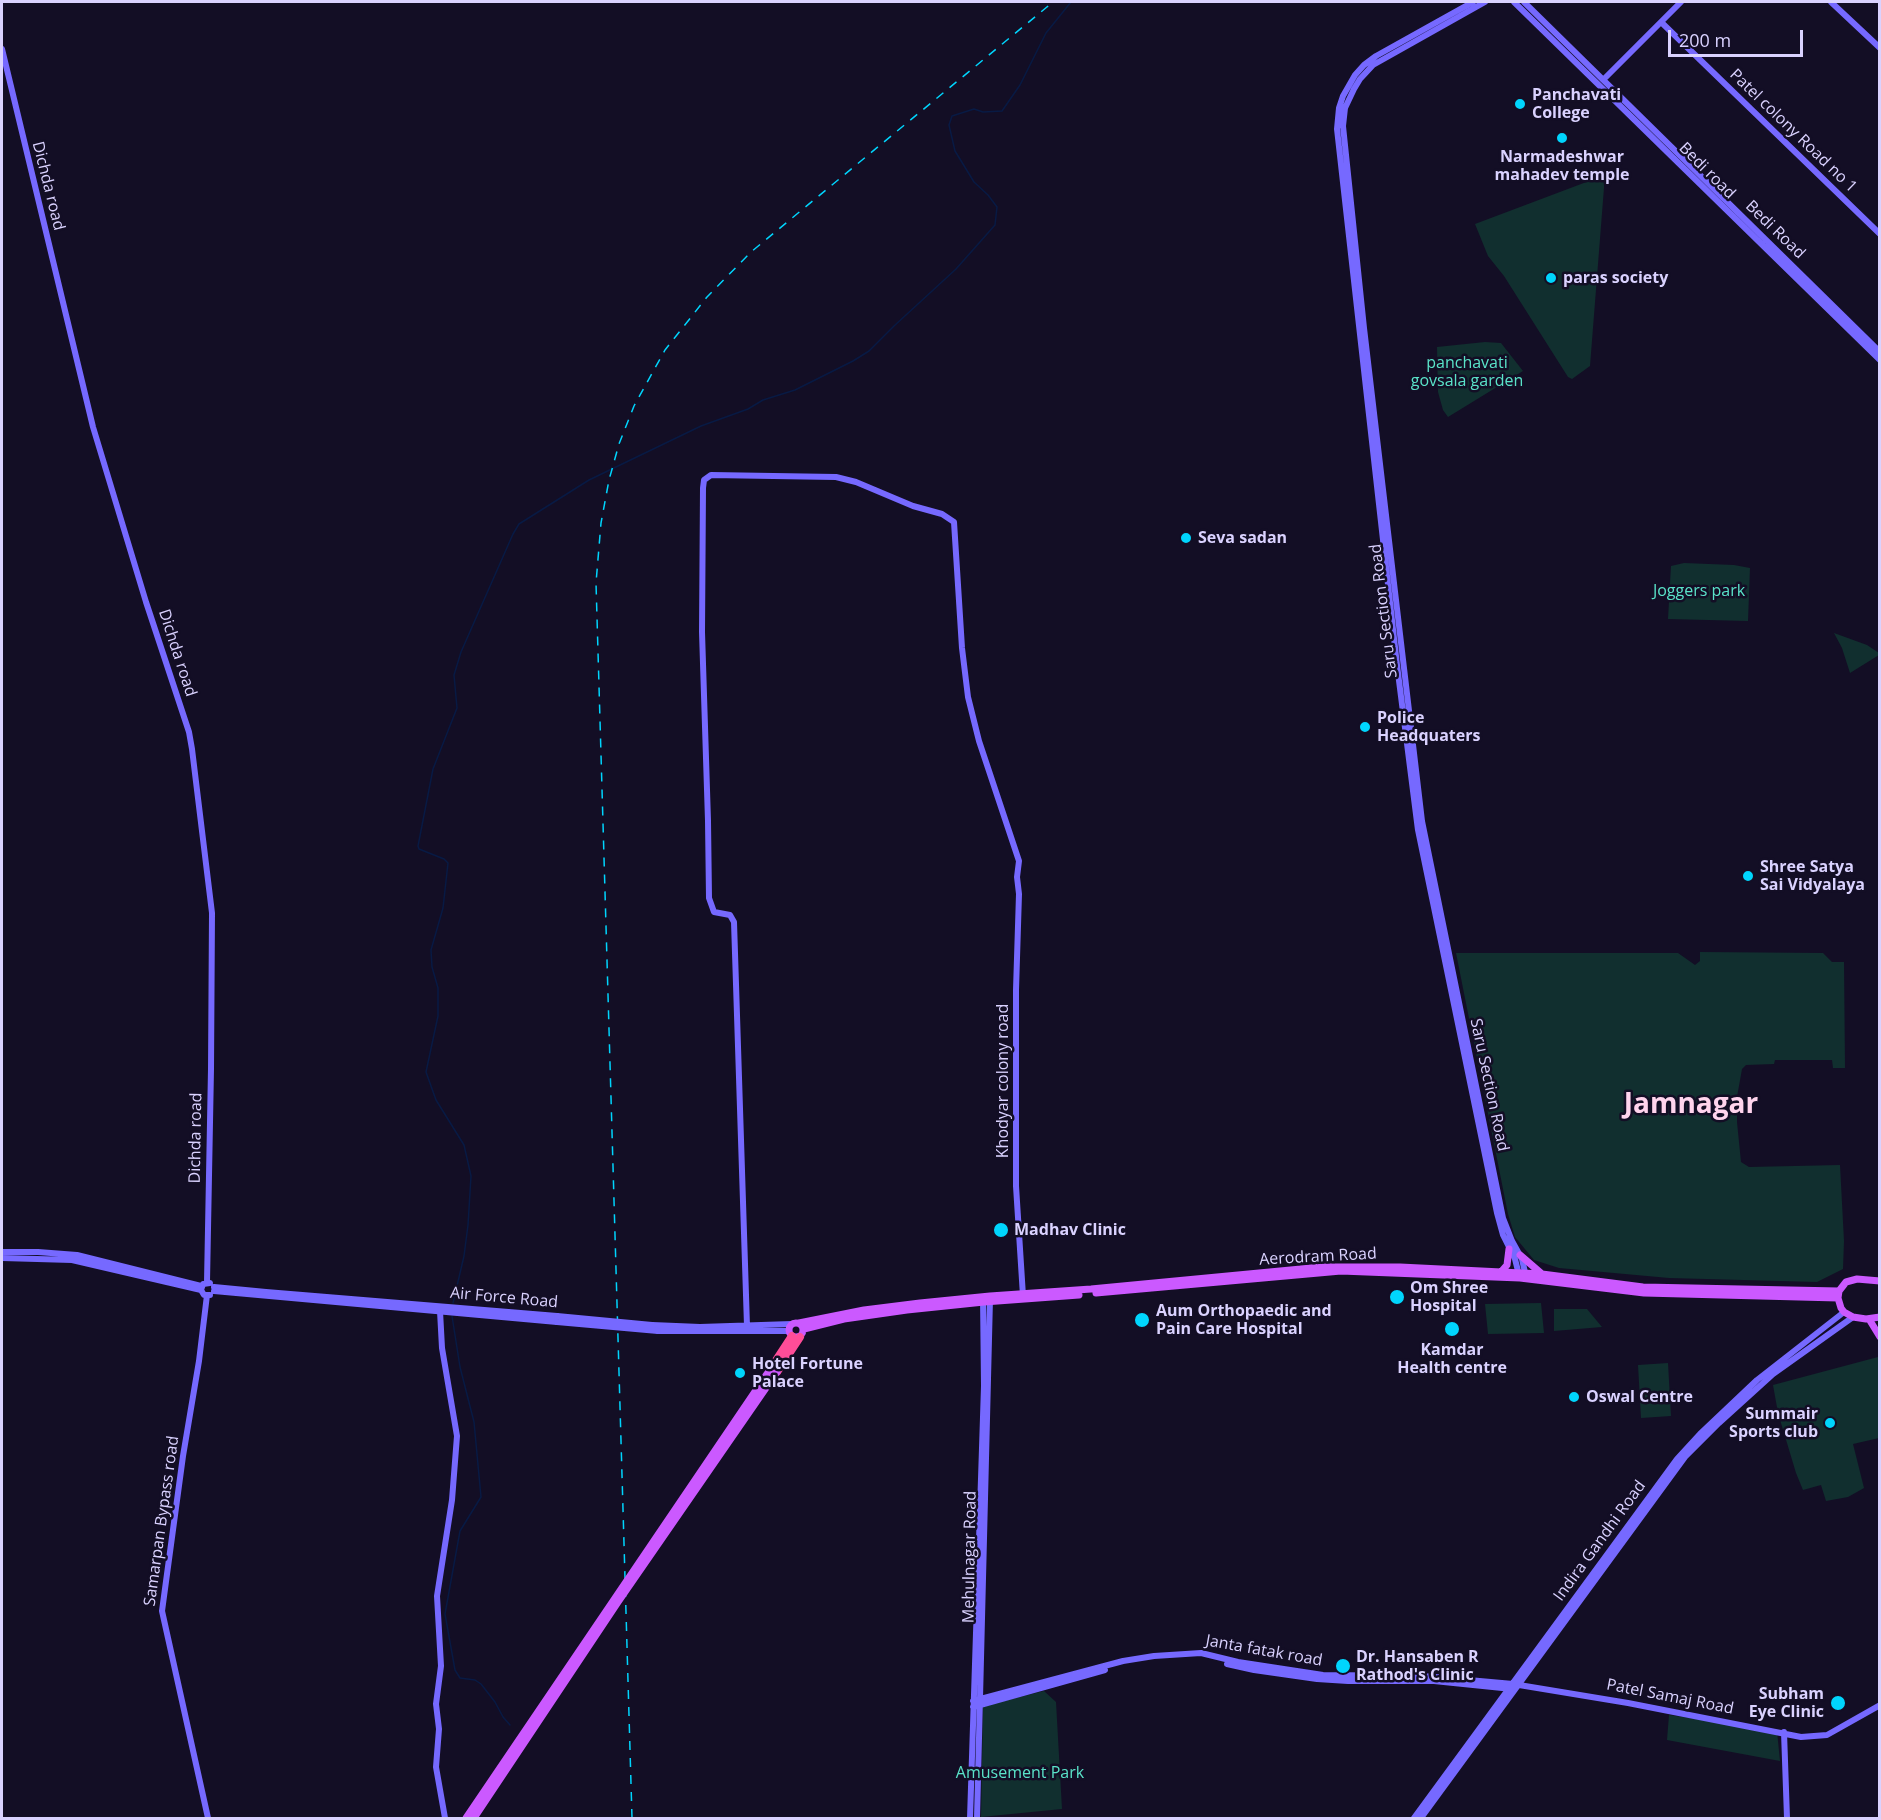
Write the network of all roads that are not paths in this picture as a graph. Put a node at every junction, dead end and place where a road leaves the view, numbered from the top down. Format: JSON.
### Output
{"nodes":[{"id":1,"x":1473,"y":2,"type":"edge"},
{"id":2,"x":1485,"y":2,"type":"edge"},
{"id":3,"x":1514,"y":2,"type":"edge"},
{"id":4,"x":1524,"y":2,"type":"edge"},
{"id":5,"x":1681,"y":2,"type":"edge"},
{"id":6,"x":1831,"y":2,"type":"edge"},
{"id":7,"x":1661,"y":22,"type":"junction"},
{"id":8,"x":1880,"y":48,"type":"edge"},
{"id":9,"x":2,"y":49,"type":"edge"},
{"id":10,"x":1603,"y":80,"type":"junction"},
{"id":11,"x":1880,"y":234,"type":"edge"},
{"id":12,"x":1880,"y":352,"type":"edge"},
{"id":13,"x":1880,"y":360,"type":"edge"},
{"id":14,"x":1509,"y":1249,"type":"junction"},
{"id":15,"x":2,"y":1252,"type":"edge"},
{"id":16,"x":1520,"y":1255,"type":"junction"},
{"id":17,"x":2,"y":1257,"type":"edge"},
{"id":18,"x":1500,"y":1273,"type":"junction"},
{"id":19,"x":1542,"y":1274,"type":"junction"},
{"id":20,"x":1523,"y":1276,"type":"junction"},
{"id":21,"x":1880,"y":1281,"type":"edge"},
{"id":22,"x":203,"y":1286,"type":"junction"},
{"id":23,"x":214,"y":1289,"type":"junction"},
{"id":24,"x":1839,"y":1294,"type":"junction"},
{"id":25,"x":207,"y":1296,"type":"junction"},
{"id":26,"x":1023,"y":1297,"type":"junction"},
{"id":27,"x":987,"y":1299,"type":"junction"},
{"id":28,"x":440,"y":1311,"type":"junction"},
{"id":29,"x":1844,"y":1312,"type":"junction"},
{"id":30,"x":1853,"y":1317,"type":"junction"},
{"id":31,"x":1880,"y":1317,"type":"edge"},
{"id":32,"x":557,"y":1319,"type":"junction"},
{"id":33,"x":1869,"y":1319,"type":"junction"},
{"id":34,"x":747,"y":1326,"type":"junction"},
{"id":35,"x":796,"y":1330,"type":"junction"},
{"id":36,"x":1880,"y":1337,"type":"edge"},
{"id":37,"x":774,"y":1370,"type":"junction"},
{"id":38,"x":1514,"y":1687,"type":"junction"},
{"id":39,"x":981,"y":1702,"type":"junction"},
{"id":40,"x":973,"y":1704,"type":"junction"},
{"id":41,"x":1880,"y":1705,"type":"edge"},
{"id":42,"x":1784,"y":1732,"type":"junction"},
{"id":43,"x":1428,"y":1805,"type":"junction"},
{"id":44,"x":208,"y":1818,"type":"edge"},
{"id":45,"x":445,"y":1818,"type":"edge"},
{"id":46,"x":466,"y":1818,"type":"edge"},
{"id":47,"x":474,"y":1818,"type":"edge"},
{"id":48,"x":970,"y":1818,"type":"edge"},
{"id":49,"x":977,"y":1818,"type":"edge"},
{"id":50,"x":1414,"y":1818,"type":"edge"},
{"id":51,"x":1420,"y":1818,"type":"edge"},
{"id":52,"x":1787,"y":1818,"type":"edge"}],
"edges":[{"from":1,"to":14,"type":"street","name":"Saru Section Road"},
{"from":2,"to":16,"type":"street","name":"Saru Section Road"},
{"from":3,"to":13,"type":"street","name":"Bedi road"},
{"from":4,"to":10,"type":"street","name":"Bedi Road"},
{"from":5,"to":7,"type":"street"},
{"from":6,"to":8,"type":"street"},
{"from":7,"to":10,"type":"street"},
{"from":7,"to":11,"type":"street","name":"Patel colony Road no 1"},
{"from":9,"to":22,"type":"street","name":"Dichda road"},
{"from":10,"to":12,"type":"street","name":"Bedi Road"},
{"from":14,"to":18,"type":"main road"},
{"from":14,"to":20,"type":"street","name":"Saru Section Road"},
{"from":15,"to":22,"type":"street"},
{"from":16,"to":19,"type":"main road"},
{"from":16,"to":20,"type":"street","name":"Saru Section Road"},
{"from":17,"to":22,"type":"street"},
{"from":18,"to":20,"type":"main road","name":"Aerodram Road"},
{"from":18,"to":26,"type":"main road","name":"Aerodram Road"},
{"from":19,"to":20,"type":"main road","name":"Aerodram Road"},
{"from":19,"to":24,"type":"main road","name":"Aerodram Road"},
{"from":20,"to":24,"type":"main road","name":"Aerodram Road"},
{"from":20,"to":26,"type":"main road","name":"Aerodram Road"},
{"from":21,"to":24,"type":"main road"},
{"from":22,"to":23,"type":"street"},
{"from":22,"to":25,"type":"street"},
{"from":23,"to":25,"type":"street"},
{"from":23,"to":28,"type":"street","name":"Air Force Road"},
{"from":23,"to":32,"type":"street","name":"Air Force Road"},
{"from":24,"to":29,"type":"main road"},
{"from":25,"to":44,"type":"street","name":"Samarpan Bypass road"},
{"from":26,"to":27,"type":"main road","name":"Aerodram Road"},
{"from":26,"to":34,"type":"street","name":"Khodyar colony road"},
{"from":27,"to":35,"type":"main road","name":"Aerodram Road"},
{"from":27,"to":39,"type":"street","name":"Mehulnagar Road"},
{"from":27,"to":40,"type":"street","name":"Mehulnagar Road"},
{"from":28,"to":32,"type":"street","name":"Air Force Road"},
{"from":28,"to":45,"type":"street"},
{"from":29,"to":30,"type":"main road"},
{"from":29,"to":38,"type":"street","name":"Indira Gandhi Road"},
{"from":30,"to":33,"type":"main road"},
{"from":30,"to":38,"type":"street","name":"Indira Gandhi Road"},
{"from":31,"to":33,"type":"main road"},
{"from":32,"to":34,"type":"street","name":"Air Force Road","bridge":true},
{"from":32,"to":35,"type":"street","name":"Air Force Road","bridge":true},
{"from":33,"to":36,"type":"main road"},
{"from":34,"to":35,"type":"street","name":"Air Force Road"},
{"from":35,"to":37,"type":"highway"},
{"from":37,"to":46,"type":"main road","bridge":true},
{"from":37,"to":47,"type":"main road","bridge":true},
{"from":38,"to":39,"type":"street","name":"Patel Samaj Road"},
{"from":38,"to":42,"type":"street","name":"Patel Samaj Road"},
{"from":38,"to":43,"type":"street","name":"Indira Gandhi Road"},
{"from":39,"to":40,"type":"street"},
{"from":39,"to":49,"type":"street","name":"Mehulnagar Road"},
{"from":40,"to":48,"type":"street","name":"Mehulnagar Road"},
{"from":41,"to":42,"type":"street","name":"Patel Samaj Road"},
{"from":42,"to":52,"type":"street"},
{"from":43,"to":50,"type":"street","name":"Indira Gandhi Road"},
{"from":43,"to":51,"type":"street","name":"Indira Gandhi Road"}]}
